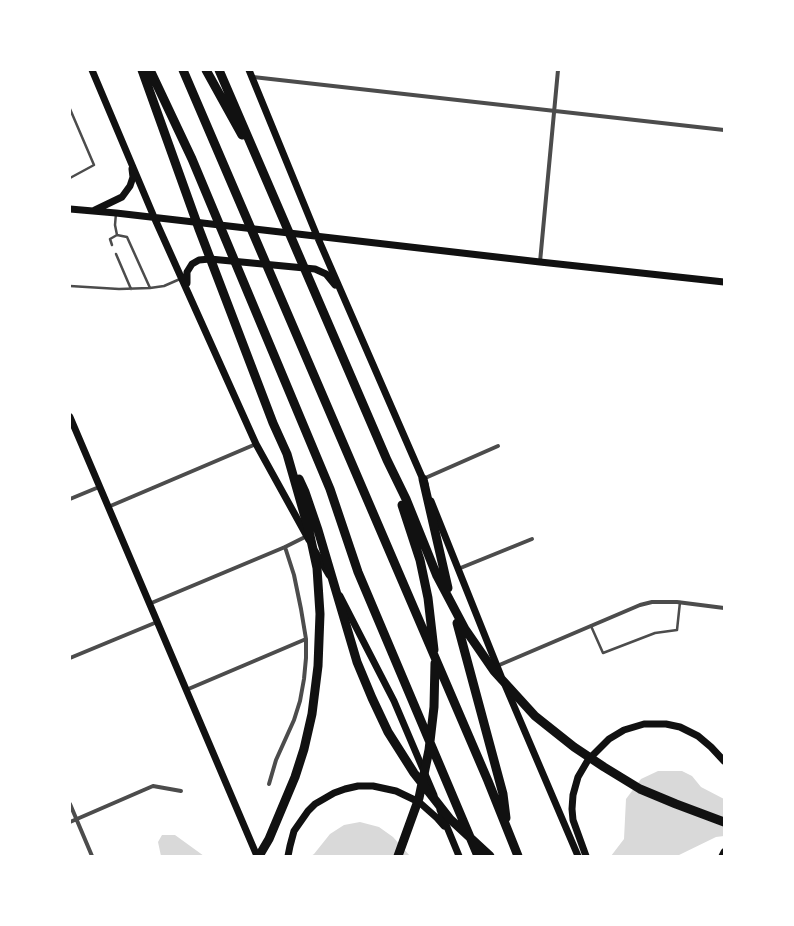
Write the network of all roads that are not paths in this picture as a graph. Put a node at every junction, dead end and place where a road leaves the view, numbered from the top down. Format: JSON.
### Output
{"nodes":[{"id":1,"x":92,"y":70,"type":"edge"},
{"id":2,"x":142,"y":70,"type":"edge"},
{"id":3,"x":150,"y":70,"type":"edge"},
{"id":4,"x":183,"y":70,"type":"edge"},
{"id":5,"x":206,"y":70,"type":"edge"},
{"id":6,"x":220,"y":70,"type":"edge"},
{"id":7,"x":249,"y":70,"type":"edge"},
{"id":8,"x":558,"y":70,"type":"edge"},
{"id":9,"x":253,"y":77,"type":"junction"},
{"id":10,"x":70,"y":109,"type":"edge"},
{"id":11,"x":554,"y":111,"type":"junction"},
{"id":12,"x":724,"y":130,"type":"edge"},
{"id":13,"x":257,"y":160,"type":"junction"},
{"id":14,"x":131,"y":162,"type":"junction"},
{"id":15,"x":70,"y":178,"type":"edge"},
{"id":16,"x":70,"y":209,"type":"edge"},
{"id":17,"x":95,"y":210,"type":"junction"},
{"id":18,"x":116,"y":213,"type":"junction"},
{"id":19,"x":154,"y":217,"type":"junction"},
{"id":20,"x":117,"y":235,"type":"junction"},
{"id":21,"x":317,"y":236,"type":"junction"},
{"id":22,"x":112,"y":245,"type":"dead end"},
{"id":23,"x":116,"y":254,"type":"dead end"},
{"id":24,"x":540,"y":262,"type":"junction"},
{"id":25,"x":182,"y":278,"type":"junction"},
{"id":26,"x":724,"y":282,"type":"edge"},
{"id":27,"x":70,"y":286,"type":"edge"},
{"id":28,"x":150,"y":288,"type":"junction"},
{"id":29,"x":131,"y":289,"type":"junction"},
{"id":30,"x":188,"y":290,"type":"junction"},
{"id":31,"x":343,"y":297,"type":"junction"},
{"id":32,"x":70,"y":417,"type":"edge"},
{"id":33,"x":256,"y":444,"type":"junction"},
{"id":34,"x":498,"y":446,"type":"dead end"},
{"id":35,"x":287,"y":454,"type":"junction"},
{"id":36,"x":387,"y":460,"type":"junction"},
{"id":37,"x":423,"y":479,"type":"junction"},
{"id":38,"x":99,"y":487,"type":"junction"},
{"id":39,"x":70,"y":499,"type":"edge"},
{"id":40,"x":108,"y":508,"type":"junction"},
{"id":41,"x":307,"y":536,"type":"junction"},
{"id":42,"x":532,"y":539,"type":"dead end"},
{"id":43,"x":285,"y":547,"type":"junction"},
{"id":44,"x":458,"y":569,"type":"junction"},
{"id":45,"x":680,"y":602,"type":"junction"},
{"id":46,"x":149,"y":604,"type":"junction"},
{"id":47,"x":724,"y":608,"type":"edge"},
{"id":48,"x":157,"y":622,"type":"junction"},
{"id":49,"x":591,"y":626,"type":"junction"},
{"id":50,"x":306,"y":639,"type":"junction"},
{"id":51,"x":70,"y":658,"type":"edge"},
{"id":52,"x":497,"y":666,"type":"junction"},
{"id":53,"x":186,"y":690,"type":"junction"},
{"id":54,"x":724,"y":761,"type":"edge"},
{"id":55,"x":269,"y":784,"type":"dead end"},
{"id":56,"x":181,"y":791,"type":"dead end"},
{"id":57,"x":70,"y":804,"type":"edge"},
{"id":58,"x":76,"y":819,"type":"junction"},
{"id":59,"x":70,"y":822,"type":"edge"},
{"id":60,"x":724,"y":822,"type":"edge"},
{"id":61,"x":508,"y":831,"type":"junction"},
{"id":62,"x":452,"y":838,"type":"junction"},
{"id":63,"x":724,"y":852,"type":"edge"},
{"id":64,"x":92,"y":856,"type":"edge"},
{"id":65,"x":258,"y":856,"type":"edge"},
{"id":66,"x":288,"y":856,"type":"edge"},
{"id":67,"x":398,"y":856,"type":"edge"},
{"id":68,"x":459,"y":856,"type":"edge"},
{"id":69,"x":478,"y":856,"type":"edge"},
{"id":70,"x":490,"y":856,"type":"edge"},
{"id":71,"x":518,"y":856,"type":"edge"},
{"id":72,"x":578,"y":856,"type":"edge"},
{"id":73,"x":586,"y":856,"type":"edge"},
{"id":74,"x":722,"y":856,"type":"edge"}],
"edges":[{"from":1,"to":14,"type":"main road"},
{"from":2,"to":35,"type":"highway"},
{"from":3,"to":69,"type":"highway"},
{"from":4,"to":61,"type":"highway"},
{"from":5,"to":13,"type":"highway"},
{"from":6,"to":13,"type":"highway"},
{"from":7,"to":9,"type":"main road"},
{"from":8,"to":11,"type":"street"},
{"from":9,"to":11,"type":"street"},
{"from":9,"to":21,"type":"main road"},
{"from":10,"to":15,"type":"lane"},
{"from":11,"to":12,"type":"street"},
{"from":11,"to":24,"type":"street"},
{"from":13,"to":36,"type":"highway"},
{"from":14,"to":17,"type":"main road"},
{"from":14,"to":19,"type":"main road"},
{"from":16,"to":17,"type":"main road"},
{"from":17,"to":18,"type":"main road"},
{"from":18,"to":19,"type":"main road"},
{"from":18,"to":20,"type":"lane"},
{"from":19,"to":21,"type":"main road"},
{"from":19,"to":25,"type":"main road"},
{"from":20,"to":22,"type":"lane"},
{"from":20,"to":28,"type":"lane"},
{"from":21,"to":24,"type":"main road"},
{"from":21,"to":31,"type":"main road"},
{"from":23,"to":29,"type":"lane"},
{"from":24,"to":26,"type":"main road"},
{"from":25,"to":28,"type":"lane"},
{"from":25,"to":30,"type":"main road"},
{"from":27,"to":29,"type":"lane"},
{"from":28,"to":29,"type":"lane"},
{"from":30,"to":31,"type":"main road"},
{"from":30,"to":33,"type":"main road"},
{"from":31,"to":37,"type":"main road"},
{"from":32,"to":38,"type":"main road"},
{"from":33,"to":40,"type":"street"},
{"from":33,"to":41,"type":"main road"},
{"from":34,"to":37,"type":"street"},
{"from":35,"to":65,"type":"highway"},
{"from":35,"to":70,"type":"highway"},
{"from":36,"to":60,"type":"highway"},
{"from":36,"to":67,"type":"highway"},
{"from":37,"to":44,"type":"main road"},
{"from":37,"to":61,"type":"highway"},
{"from":38,"to":39,"type":"street"},
{"from":38,"to":40,"type":"main road"},
{"from":40,"to":46,"type":"main road"},
{"from":41,"to":43,"type":"street"},
{"from":41,"to":62,"type":"main road"},
{"from":42,"to":44,"type":"street"},
{"from":43,"to":46,"type":"street"},
{"from":43,"to":50,"type":"street"},
{"from":44,"to":52,"type":"main road"},
{"from":45,"to":47,"type":"street"},
{"from":45,"to":49,"type":"street"},
{"from":45,"to":49,"type":"lane"},
{"from":46,"to":48,"type":"main road"},
{"from":48,"to":51,"type":"street"},
{"from":48,"to":53,"type":"main road"},
{"from":49,"to":52,"type":"street"},
{"from":50,"to":53,"type":"street"},
{"from":50,"to":55,"type":"street"},
{"from":52,"to":72,"type":"main road"},
{"from":53,"to":65,"type":"main road"},
{"from":54,"to":73,"type":"main road"},
{"from":56,"to":58,"type":"street"},
{"from":57,"to":58,"type":"street"},
{"from":58,"to":59,"type":"street"},
{"from":58,"to":64,"type":"street"},
{"from":61,"to":71,"type":"highway"},
{"from":62,"to":66,"type":"main road"},
{"from":62,"to":68,"type":"main road"},
{"from":63,"to":74,"type":"main road"}]}
